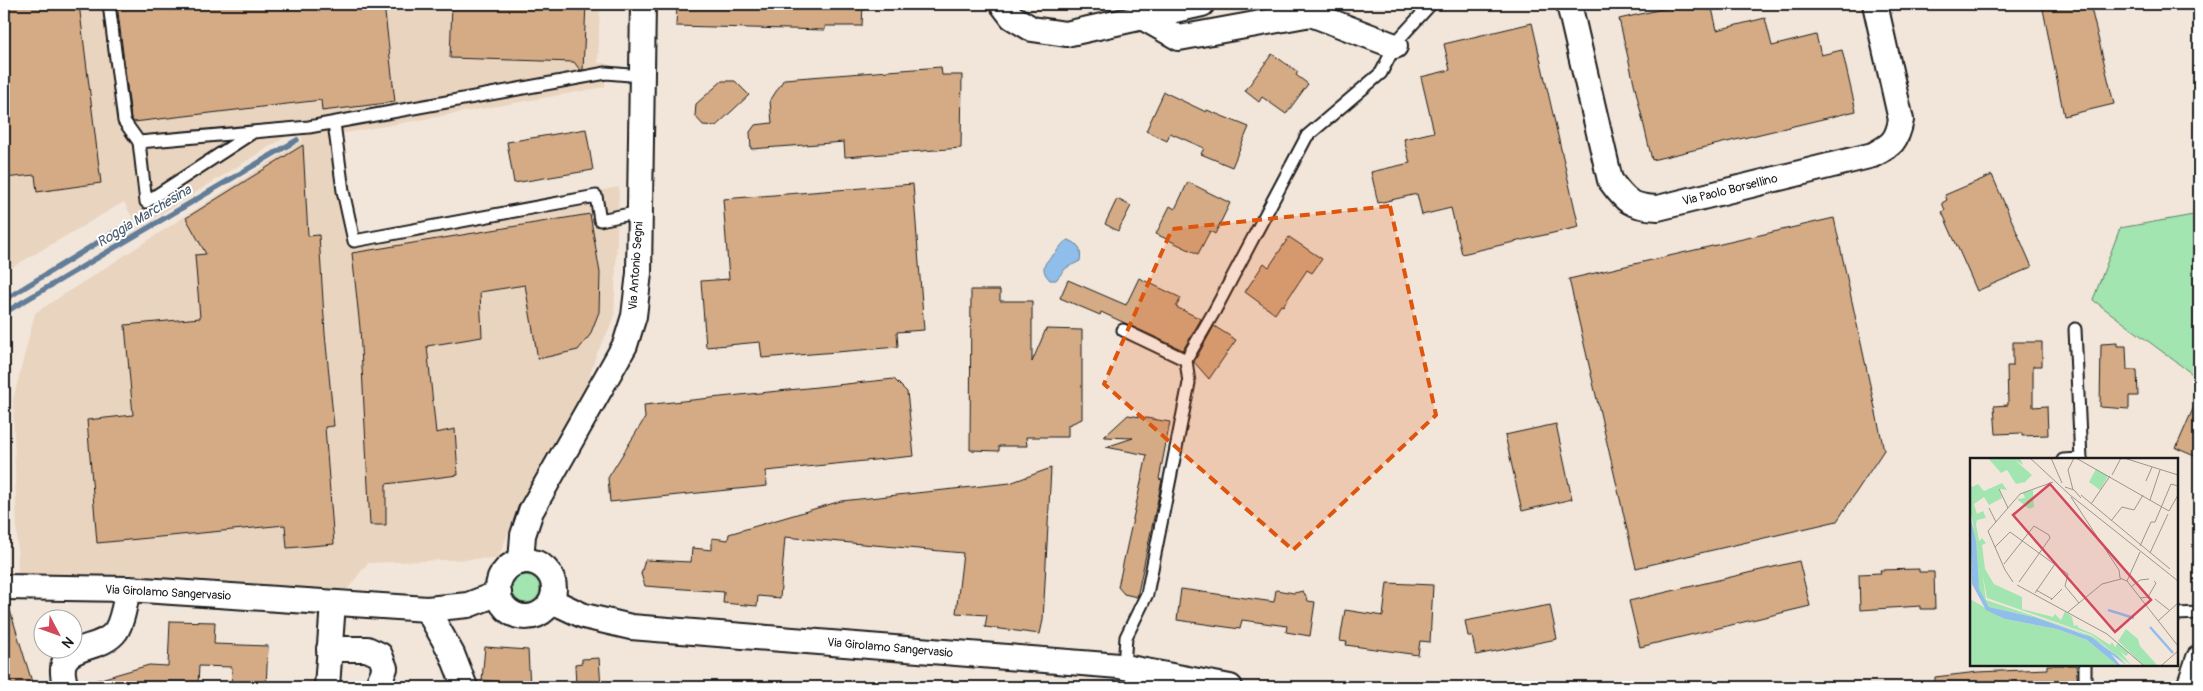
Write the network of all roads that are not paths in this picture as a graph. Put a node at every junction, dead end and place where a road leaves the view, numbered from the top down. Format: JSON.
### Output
{"nodes":[{"id":1,"x":109,"y":4,"type":"edge"},
{"id":2,"x":643,"y":4,"type":"edge"},
{"id":3,"x":1002,"y":4,"type":"edge"},
{"id":4,"x":1202,"y":4,"type":"edge"},
{"id":5,"x":1431,"y":4,"type":"edge"},
{"id":6,"x":1569,"y":4,"type":"edge"},
{"id":7,"x":1875,"y":4,"type":"edge"},
{"id":8,"x":1142,"y":17,"type":"junction"},
{"id":9,"x":1395,"y":46,"type":"junction"},
{"id":10,"x":642,"y":76,"type":"junction"},
{"id":11,"x":334,"y":122,"type":"junction"},
{"id":12,"x":252,"y":133,"type":"junction"},
{"id":13,"x":138,"y":142,"type":"junction"},
{"id":14,"x":640,"y":212,"type":"junction"},
{"id":15,"x":1123,"y":330,"type":"dead end"},
{"id":16,"x":2075,"y":330,"type":"dead end"},
{"id":17,"x":1186,"y":360,"type":"junction"},
{"id":18,"x":2081,"y":458,"type":"edge"},
{"id":19,"x":520,"y":562,"type":"junction"},
{"id":20,"x":4,"y":587,"type":"edge"},
{"id":21,"x":128,"y":590,"type":"junction"},
{"id":22,"x":498,"y":593,"type":"junction"},
{"id":23,"x":552,"y":601,"type":"junction"},
{"id":24,"x":332,"y":603,"type":"junction"},
{"id":25,"x":454,"y":608,"type":"junction"},
{"id":26,"x":427,"y":609,"type":"junction"},
{"id":27,"x":2199,"y":613,"type":"edge"},
{"id":28,"x":2178,"y":614,"type":"edge"},
{"id":29,"x":329,"y":649,"type":"junction"},
{"id":30,"x":452,"y":654,"type":"junction"},
{"id":31,"x":2199,"y":658,"type":"edge"},
{"id":32,"x":2085,"y":666,"type":"edge"},
{"id":33,"x":1124,"y":667,"type":"junction"},
{"id":34,"x":2189,"y":686,"type":"edge"},
{"id":35,"x":66,"y":687,"type":"edge"},
{"id":36,"x":327,"y":687,"type":"edge"},
{"id":37,"x":377,"y":687,"type":"edge"},
{"id":38,"x":465,"y":687,"type":"edge"},
{"id":39,"x":1230,"y":687,"type":"edge"},
{"id":40,"x":2085,"y":687,"type":"edge"}],
"edges":[{"from":1,"to":13,"type":"lane"},
{"from":2,"to":10,"type":"street","name":"Via Antonio Segni"},
{"from":3,"to":8,"type":"street"},
{"from":4,"to":8,"type":"street"},
{"from":5,"to":9,"type":"lane"},
{"from":6,"to":7,"type":"street","name":"Via Paolo Borsellino"},
{"from":8,"to":9,"type":"street"},
{"from":9,"to":17,"type":"lane"},
{"from":10,"to":11,"type":"lane"},
{"from":10,"to":14,"type":"street","name":"Via Antonio Segni"},
{"from":11,"to":12,"type":"lane"},
{"from":11,"to":14,"type":"lane"},
{"from":12,"to":13,"type":"lane"},
{"from":12,"to":13,"type":"lane"},
{"from":14,"to":19,"type":"street","name":"Via Antonio Segni"},
{"from":15,"to":17,"type":"lane"},
{"from":16,"to":18,"type":"lane"},
{"from":17,"to":33,"type":"lane"},
{"from":19,"to":22,"type":"street"},
{"from":19,"to":23,"type":"street"},
{"from":20,"to":21,"type":"street","name":"Via Girolamo Sangervasio"},
{"from":21,"to":24,"type":"street","name":"Via Girolamo Sangervasio"},
{"from":21,"to":35,"type":"street"},
{"from":22,"to":23,"type":"street"},
{"from":22,"to":25,"type":"street","name":"Via Girolamo Sangervasio"},
{"from":23,"to":33,"type":"street","name":"Via Girolamo Sangervasio"},
{"from":24,"to":26,"type":"street","name":"Via Girolamo Sangervasio"},
{"from":24,"to":29,"type":"street"},
{"from":25,"to":26,"type":"street","name":"Via Girolamo Sangervasio"},
{"from":25,"to":30,"type":"street"},
{"from":26,"to":30,"type":"street"},
{"from":27,"to":28,"type":"lane"},
{"from":29,"to":36,"type":"street"},
{"from":29,"to":37,"type":"street"},
{"from":30,"to":38,"type":"street"},
{"from":31,"to":34,"type":"street"},
{"from":32,"to":40,"type":"lane"},
{"from":33,"to":39,"type":"street","name":"Via Girolamo Sangervasio"}]}
